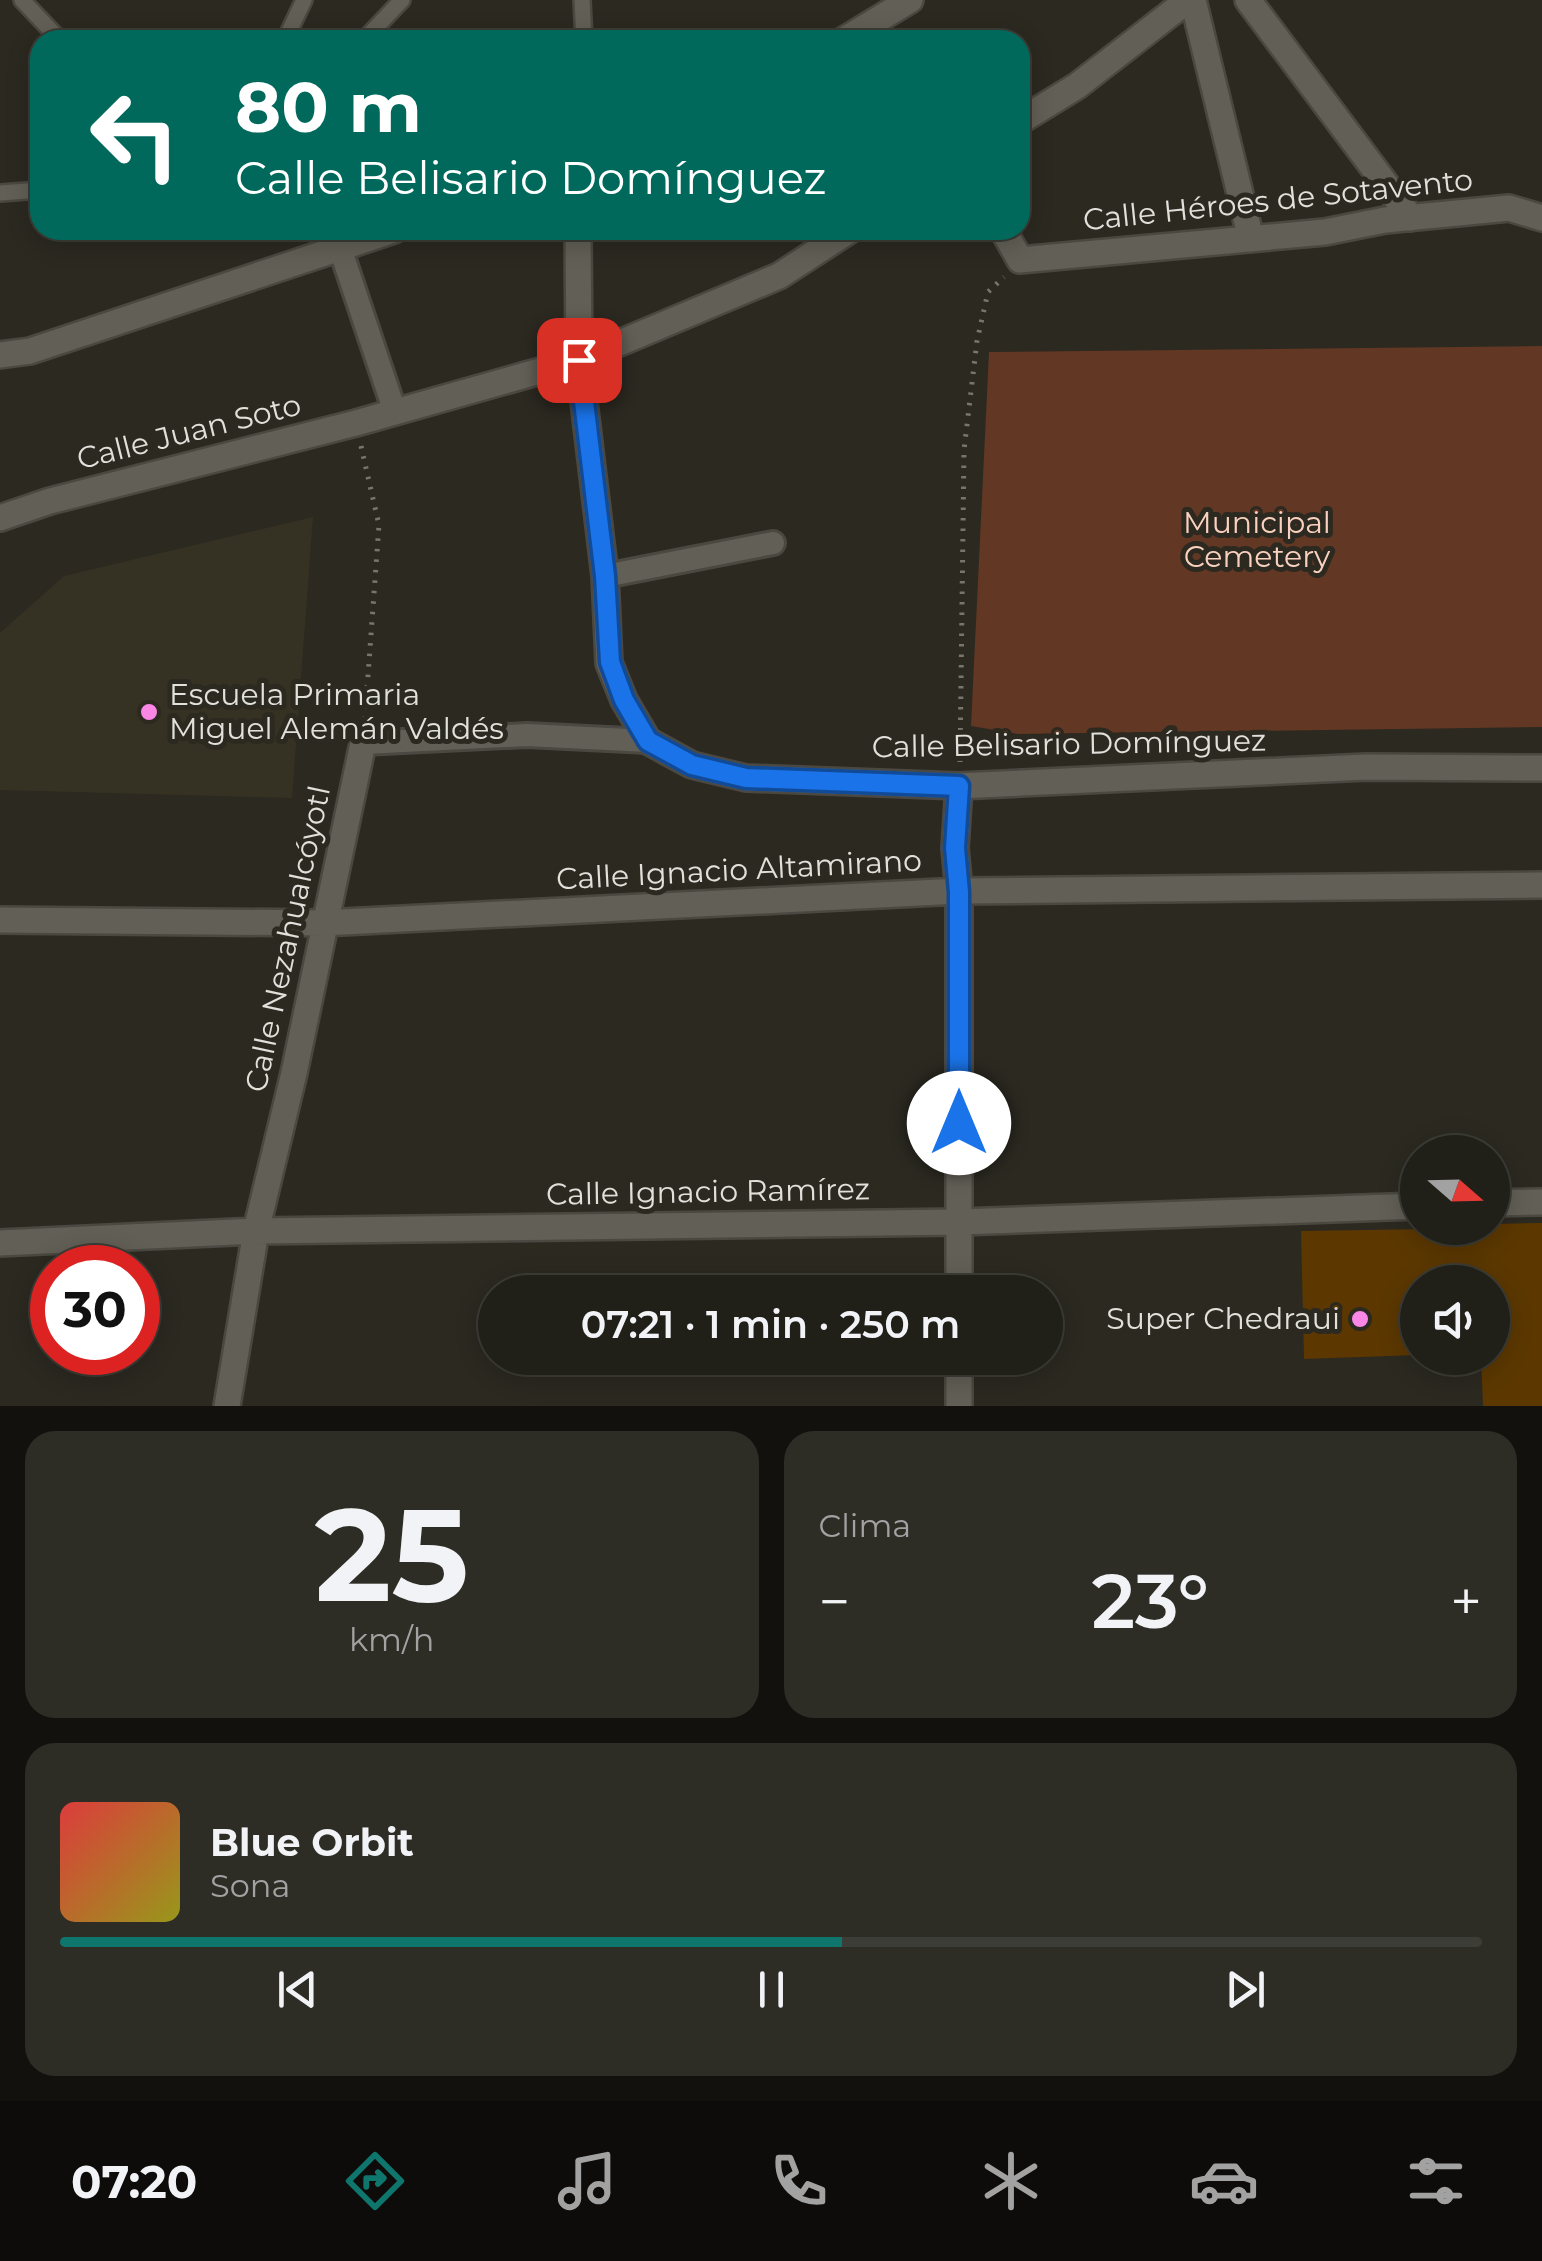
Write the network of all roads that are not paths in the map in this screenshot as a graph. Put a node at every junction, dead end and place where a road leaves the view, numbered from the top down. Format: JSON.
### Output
{"nodes":[{"id":1,"x":22,"y":0,"type":"edge"},
{"id":2,"x":304,"y":0,"type":"edge"},
{"id":3,"x":402,"y":0,"type":"edge"},
{"id":4,"x":582,"y":0,"type":"edge"},
{"id":5,"x":910,"y":0,"type":"edge"},
{"id":6,"x":1190,"y":0,"type":"edge"},
{"id":7,"x":1248,"y":0,"type":"edge"},
{"id":8,"x":50,"y":30,"type":"edge"},
{"id":9,"x":290,"y":30,"type":"edge"},
{"id":10,"x":374,"y":30,"type":"edge"},
{"id":11,"x":584,"y":30,"type":"edge"},
{"id":12,"x":860,"y":30,"type":"edge"},
{"id":13,"x":1030,"y":115,"type":"edge"},
{"id":14,"x":30,"y":191,"type":"edge"},
{"id":15,"x":0,"y":193,"type":"edge"},
{"id":16,"x":1411,"y":218,"type":"junction"},
{"id":17,"x":1542,"y":218,"type":"edge"},
{"id":18,"x":1251,"y":239,"type":"junction"},
{"id":19,"x":333,"y":240,"type":"edge"},
{"id":20,"x":336,"y":240,"type":"edge"},
{"id":21,"x":578,"y":240,"type":"edge"},
{"id":22,"x":835,"y":240,"type":"edge"},
{"id":23,"x":1009,"y":240,"type":"edge"},
{"id":24,"x":0,"y":355,"type":"edge"},
{"id":25,"x":579,"y":360,"type":"junction"},
{"id":26,"x":395,"y":412,"type":"junction"},
{"id":27,"x":0,"y":518,"type":"edge"},
{"id":28,"x":772,"y":543,"type":"dead end"},
{"id":29,"x":605,"y":576,"type":"junction"},
{"id":30,"x":648,"y":741,"type":"junction"},
{"id":31,"x":363,"y":743,"type":"joint"},
{"id":32,"x":1542,"y":768,"type":"edge"},
{"id":33,"x":959,"y":786,"type":"junction"},
{"id":34,"x":1542,"y":886,"type":"edge"},
{"id":35,"x":959,"y":892,"type":"junction"},
{"id":36,"x":0,"y":920,"type":"edge"},
{"id":37,"x":323,"y":923,"type":"junction"},
{"id":38,"x":1542,"y":1202,"type":"edge"},
{"id":39,"x":1510,"y":1203,"type":"edge"},
{"id":40,"x":1400,"y":1207,"type":"edge"},
{"id":41,"x":959,"y":1222,"type":"junction"},
{"id":42,"x":256,"y":1230,"type":"junction"},
{"id":43,"x":0,"y":1243,"type":"edge"},
{"id":44,"x":959,"y":1275,"type":"edge"},
{"id":45,"x":959,"y":1375,"type":"edge"},
{"id":46,"x":227,"y":1406,"type":"edge"},
{"id":47,"x":959,"y":1406,"type":"edge"}],
"edges":[{"from":1,"to":8,"type":"lane"},
{"from":2,"to":9,"type":"lane"},
{"from":3,"to":10,"type":"lane"},
{"from":4,"to":11,"type":"lane"},
{"from":5,"to":12,"type":"street"},
{"from":6,"to":13,"type":"street"},
{"from":6,"to":18,"type":"street"},
{"from":7,"to":16,"type":"street"},
{"from":14,"to":15,"type":"lane"},
{"from":16,"to":17,"type":"street","name":"Calle Héroes de Sotavento"},
{"from":16,"to":18,"type":"street","name":"Calle Héroes de Sotavento"},
{"from":18,"to":23,"type":"street","name":"Calle Héroes de Sotavento"},
{"from":19,"to":24,"type":"street"},
{"from":20,"to":26,"type":"street"},
{"from":21,"to":25,"type":"street"},
{"from":22,"to":25,"type":"street","name":"Calle Juan Soto"},
{"from":25,"to":26,"type":"street","name":"Calle Juan Soto"},
{"from":25,"to":29,"type":"street"},
{"from":26,"to":27,"type":"street","name":"Calle Juan Soto"},
{"from":28,"to":29,"type":"street"},
{"from":29,"to":30,"type":"street"},
{"from":30,"to":31,"type":"street"},
{"from":30,"to":33,"type":"street","name":"Calle Belisario Domínguez"},
{"from":31,"to":37,"type":"street","name":"Calle Nezahualcóyotl"},
{"from":32,"to":33,"type":"street","name":"Calle Belisario Domínguez"},
{"from":33,"to":35,"type":"street"},
{"from":34,"to":35,"type":"street","name":"Calle Ignacio Altamirano"},
{"from":35,"to":37,"type":"street","name":"Calle Ignacio Altamirano"},
{"from":35,"to":41,"type":"street"},
{"from":36,"to":37,"type":"street","name":"Calle Ignacio Altamirano"},
{"from":37,"to":42,"type":"street","name":"Calle Nezahualcóyotl"},
{"from":38,"to":39,"type":"street"},
{"from":40,"to":41,"type":"street","name":"Calle Ignacio Ramírez"},
{"from":41,"to":42,"type":"street","name":"Calle Ignacio Ramírez"},
{"from":41,"to":44,"type":"street"},
{"from":42,"to":43,"type":"street","name":"Calle Ignacio Ramírez"},
{"from":42,"to":46,"type":"street","name":"Calle Nezahualcóyotl"},
{"from":45,"to":47,"type":"street"}]}
